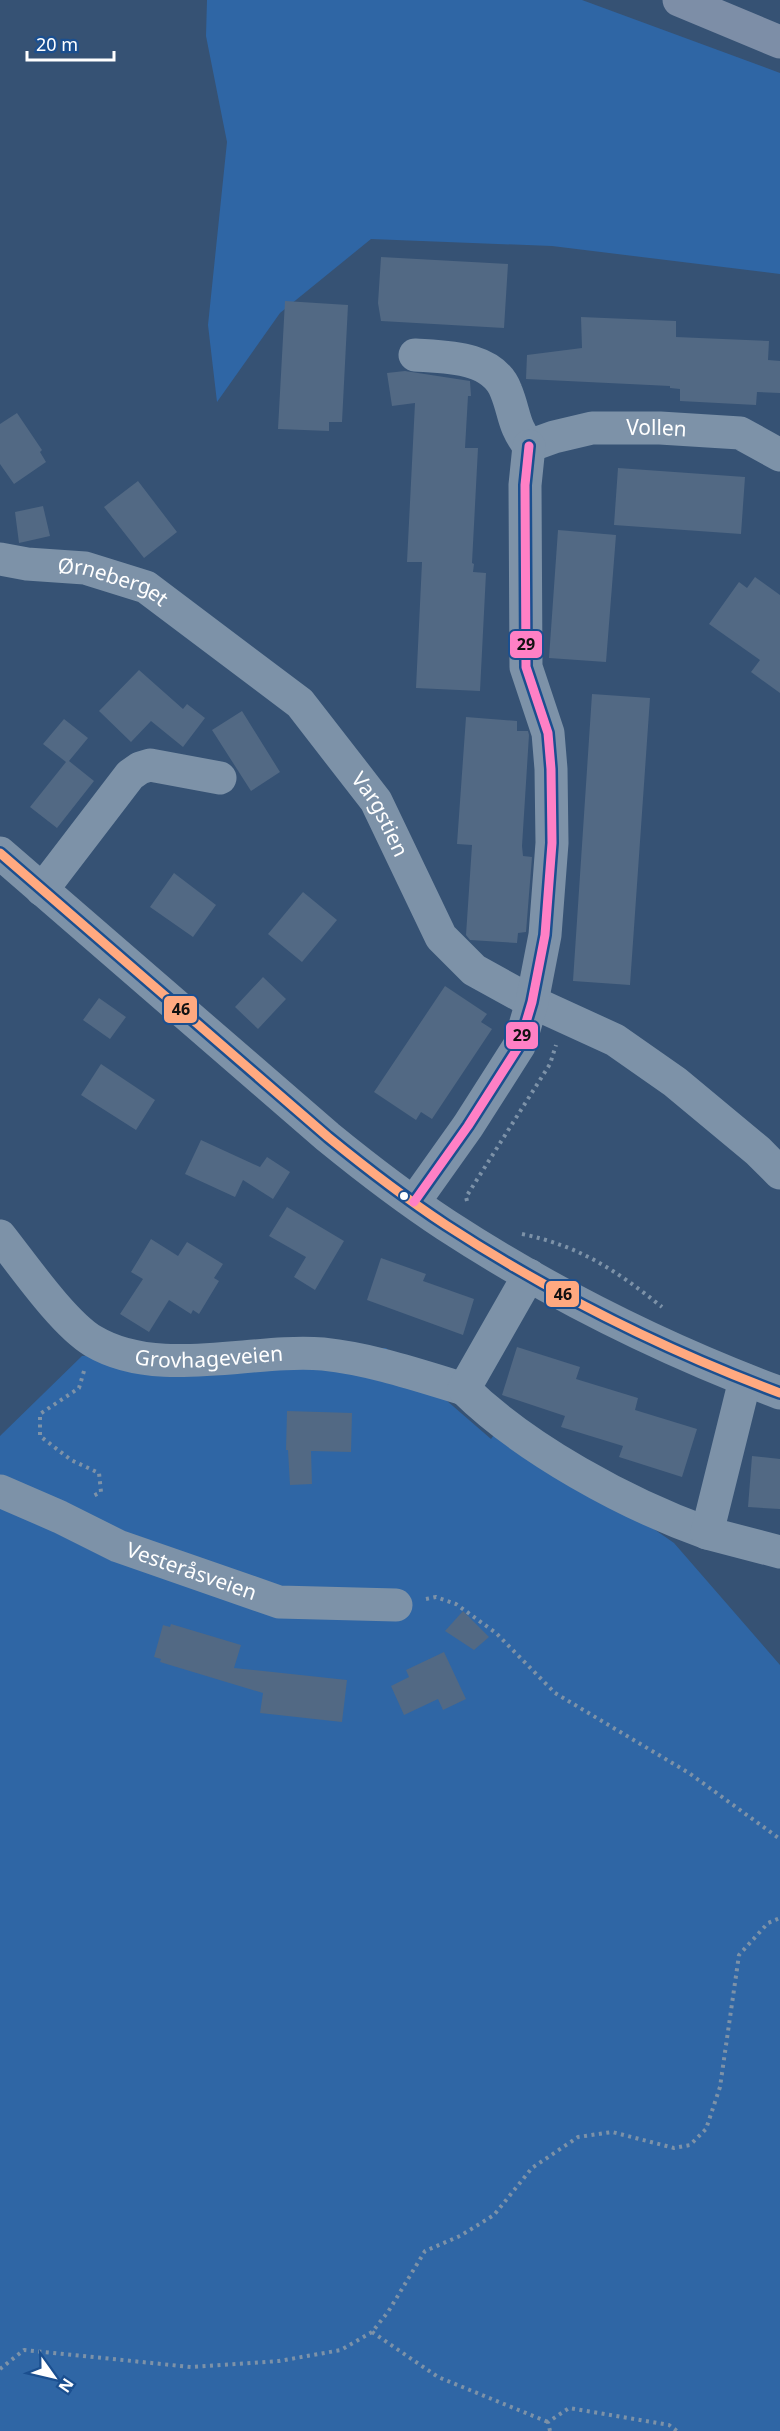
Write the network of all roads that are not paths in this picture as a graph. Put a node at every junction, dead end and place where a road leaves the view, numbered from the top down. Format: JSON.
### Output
{"nodes":[{"id":1,"x":679,"y":0,"type":"edge"},
{"id":2,"x":780,"y":42,"type":"edge"},
{"id":3,"x":415,"y":355,"type":"dead end"},
{"id":4,"x":529,"y":446,"type":"junction"},
{"id":5,"x":780,"y":454,"type":"edge"},
{"id":6,"x":0,"y":559,"type":"edge"},
{"id":7,"x":211,"y":634,"type":"joint"},
{"id":8,"x":220,"y":778,"type":"dead end"},
{"id":9,"x":0,"y":853,"type":"edge"},
{"id":10,"x":42,"y":890,"type":"junction"},
{"id":11,"x":532,"y":1002,"type":"junction"},
{"id":12,"x":780,"y":1173,"type":"edge"},
{"id":13,"x":414,"y":1202,"type":"junction"},
{"id":14,"x":0,"y":1236,"type":"edge"},
{"id":15,"x":529,"y":1275,"type":"junction"},
{"id":16,"x":745,"y":1380,"type":"junction"},
{"id":17,"x":464,"y":1389,"type":"junction"},
{"id":18,"x":780,"y":1393,"type":"edge"},
{"id":19,"x":0,"y":1491,"type":"edge"},
{"id":20,"x":707,"y":1533,"type":"junction"},
{"id":21,"x":780,"y":1552,"type":"edge"},
{"id":22,"x":396,"y":1605,"type":"road end"}],
"edges":[{"from":1,"to":2,"type":"main road"},
{"from":3,"to":4,"type":"street"},
{"from":4,"to":5,"type":"street","name":"Vollen"},
{"from":4,"to":11,"type":"street"},
{"from":6,"to":7,"type":"street","name":"Ørneberget"},
{"from":7,"to":11,"type":"street","name":"Vargstien"},
{"from":8,"to":10,"type":"street"},
{"from":9,"to":10,"type":"street"},
{"from":10,"to":13,"type":"street"},
{"from":11,"to":12,"type":"street"},
{"from":11,"to":13,"type":"street"},
{"from":13,"to":15,"type":"street"},
{"from":14,"to":17,"type":"street","name":"Grovhageveien"},
{"from":15,"to":16,"type":"street"},
{"from":15,"to":17,"type":"street"},
{"from":16,"to":18,"type":"street"},
{"from":16,"to":20,"type":"street"},
{"from":17,"to":20,"type":"street","name":"Grovhageveien"},
{"from":19,"to":22,"type":"street","name":"Vesteråsveien"},
{"from":20,"to":21,"type":"street","name":"Grovhageveien"}]}
